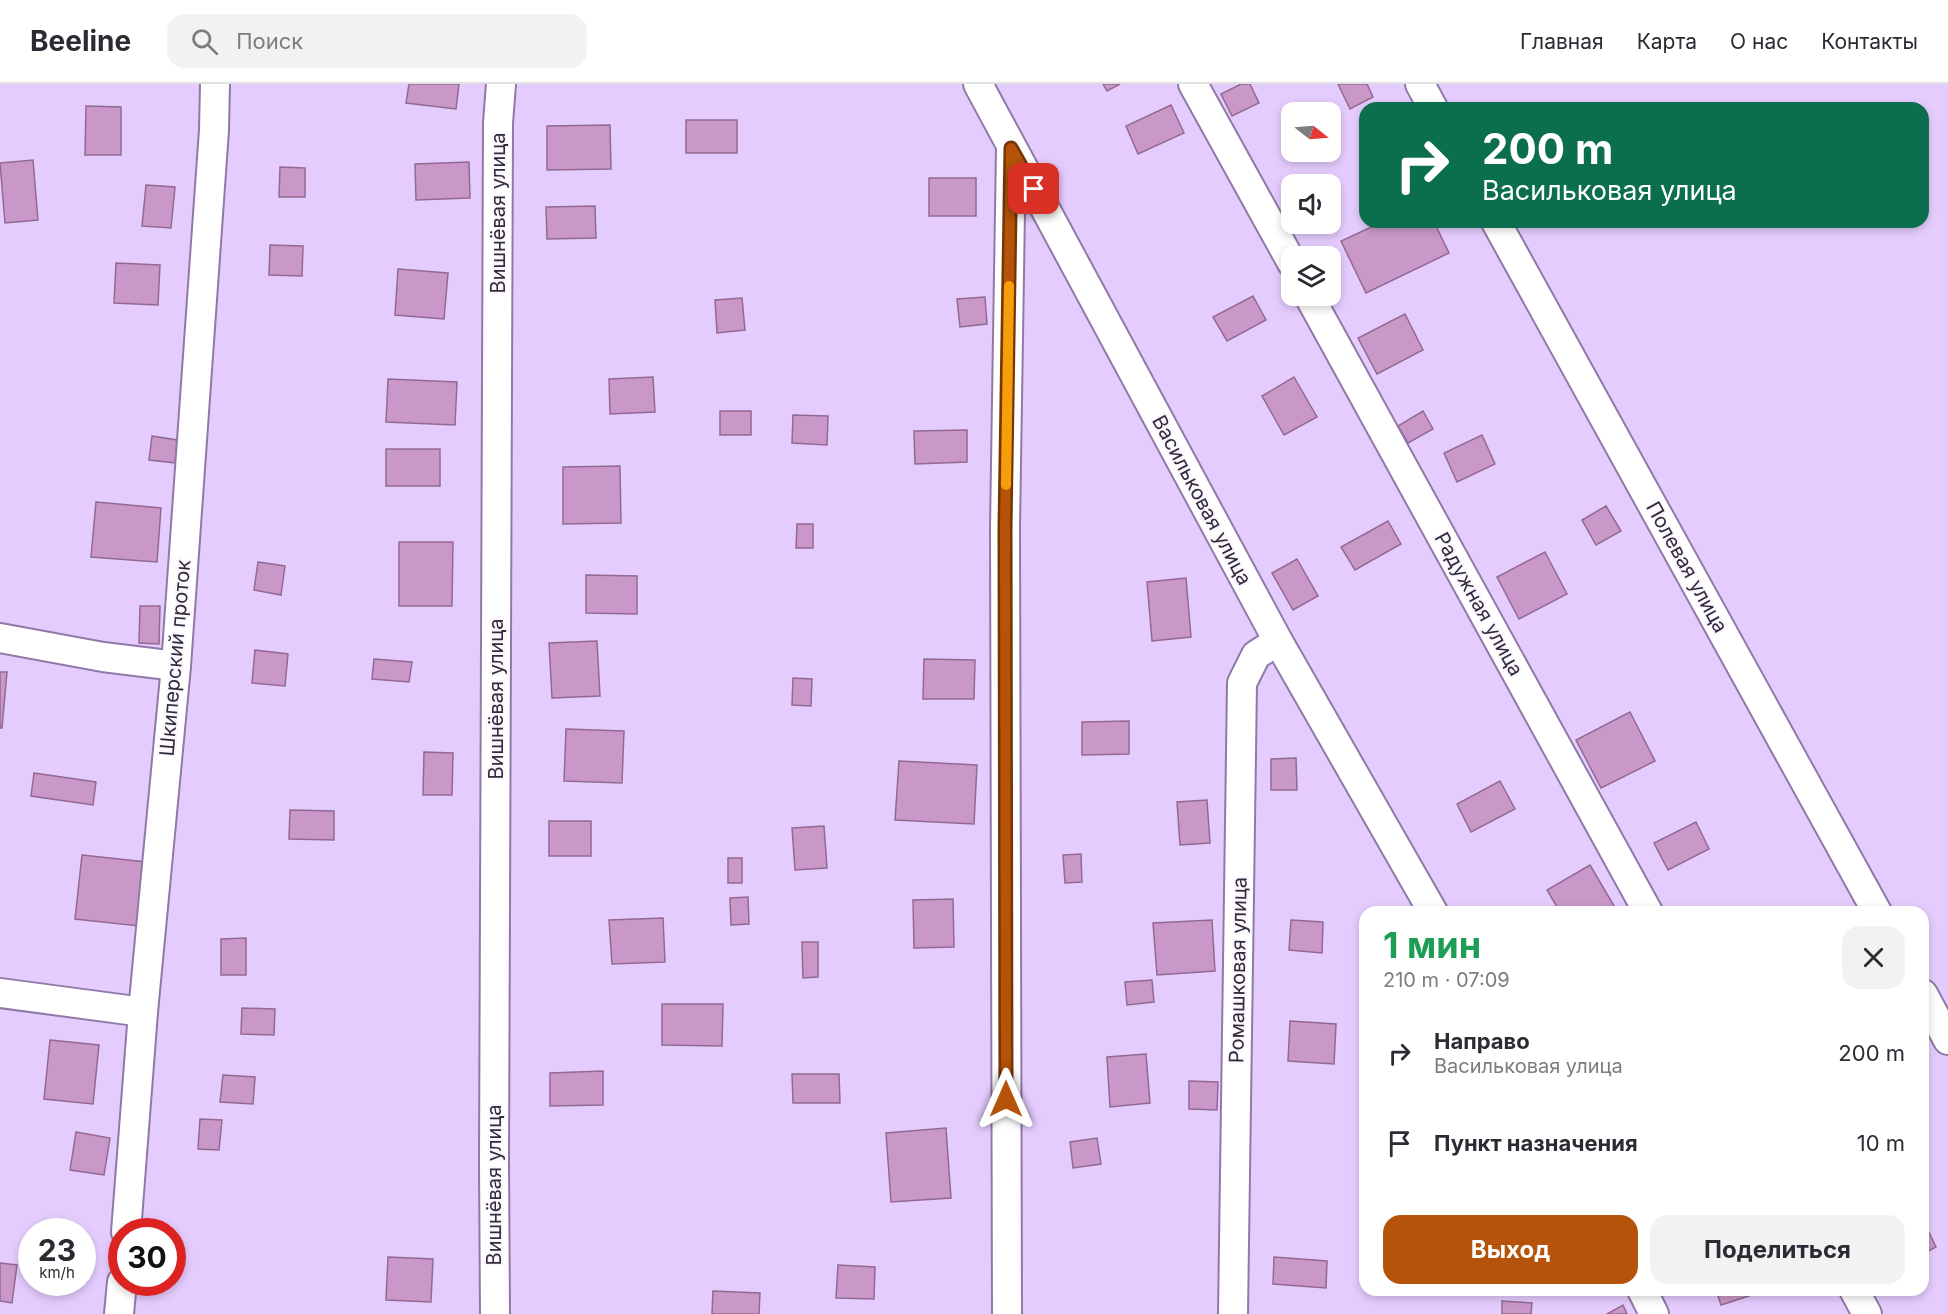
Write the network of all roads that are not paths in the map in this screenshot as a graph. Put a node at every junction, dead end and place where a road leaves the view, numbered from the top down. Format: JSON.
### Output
{"nodes":[{"id":1,"x":215,"y":84,"type":"edge"},
{"id":2,"x":501,"y":84,"type":"edge"},
{"id":3,"x":978,"y":84,"type":"edge"},
{"id":4,"x":1193,"y":84,"type":"edge"},
{"id":5,"x":1420,"y":84,"type":"edge"},
{"id":6,"x":1430,"y":102,"type":"edge"},
{"id":7,"x":1011,"y":148,"type":"junction"},
{"id":8,"x":1499,"y":228,"type":"edge"},
{"id":9,"x":1283,"y":246,"type":"edge"},
{"id":10,"x":1315,"y":306,"type":"edge"},
{"id":11,"x":0,"y":638,"type":"edge"},
{"id":12,"x":1278,"y":641,"type":"junction"},
{"id":13,"x":176,"y":666,"type":"junction"},
{"id":14,"x":1430,"y":906,"type":"edge"},
{"id":15,"x":1645,"y":906,"type":"edge"},
{"id":16,"x":1874,"y":906,"type":"edge"},
{"id":17,"x":0,"y":993,"type":"edge"},
{"id":18,"x":1929,"y":1005,"type":"edge"},
{"id":19,"x":143,"y":1012,"type":"junction"},
{"id":20,"x":1948,"y":1040,"type":"edge"},
{"id":21,"x":127,"y":1218,"type":"edge"},
{"id":22,"x":121,"y":1296,"type":"edge"},
{"id":23,"x":1645,"y":1296,"type":"edge"},
{"id":24,"x":1857,"y":1296,"type":"edge"},
{"id":25,"x":119,"y":1314,"type":"edge"},
{"id":26,"x":495,"y":1314,"type":"edge"},
{"id":27,"x":1007,"y":1314,"type":"edge"},
{"id":28,"x":1233,"y":1314,"type":"edge"},
{"id":29,"x":1654,"y":1314,"type":"edge"},
{"id":30,"x":1867,"y":1314,"type":"edge"}],
"edges":[{"from":1,"to":13,"type":"street","name":"Шкиперский проток"},
{"from":2,"to":26,"type":"street","name":"Вишнёвая улица"},
{"from":3,"to":7,"type":"street","name":"Васильковая улица"},
{"from":4,"to":9,"type":"street"},
{"from":5,"to":6,"type":"street"},
{"from":7,"to":12,"type":"street","name":"Васильковая улица"},
{"from":7,"to":27,"type":"street"},
{"from":8,"to":16,"type":"street","name":"Полевая улица"},
{"from":10,"to":15,"type":"street","name":"Радужная улица"},
{"from":11,"to":13,"type":"street"},
{"from":12,"to":14,"type":"street","name":"Васильковая улица"},
{"from":12,"to":28,"type":"street","name":"Ромашковая улица"},
{"from":13,"to":19,"type":"street","name":"Шкиперский проток"},
{"from":17,"to":19,"type":"street"},
{"from":18,"to":20,"type":"street"},
{"from":19,"to":21,"type":"street","name":"Шкиперский проток"},
{"from":22,"to":25,"type":"street"},
{"from":23,"to":29,"type":"street"},
{"from":24,"to":30,"type":"street"}]}
